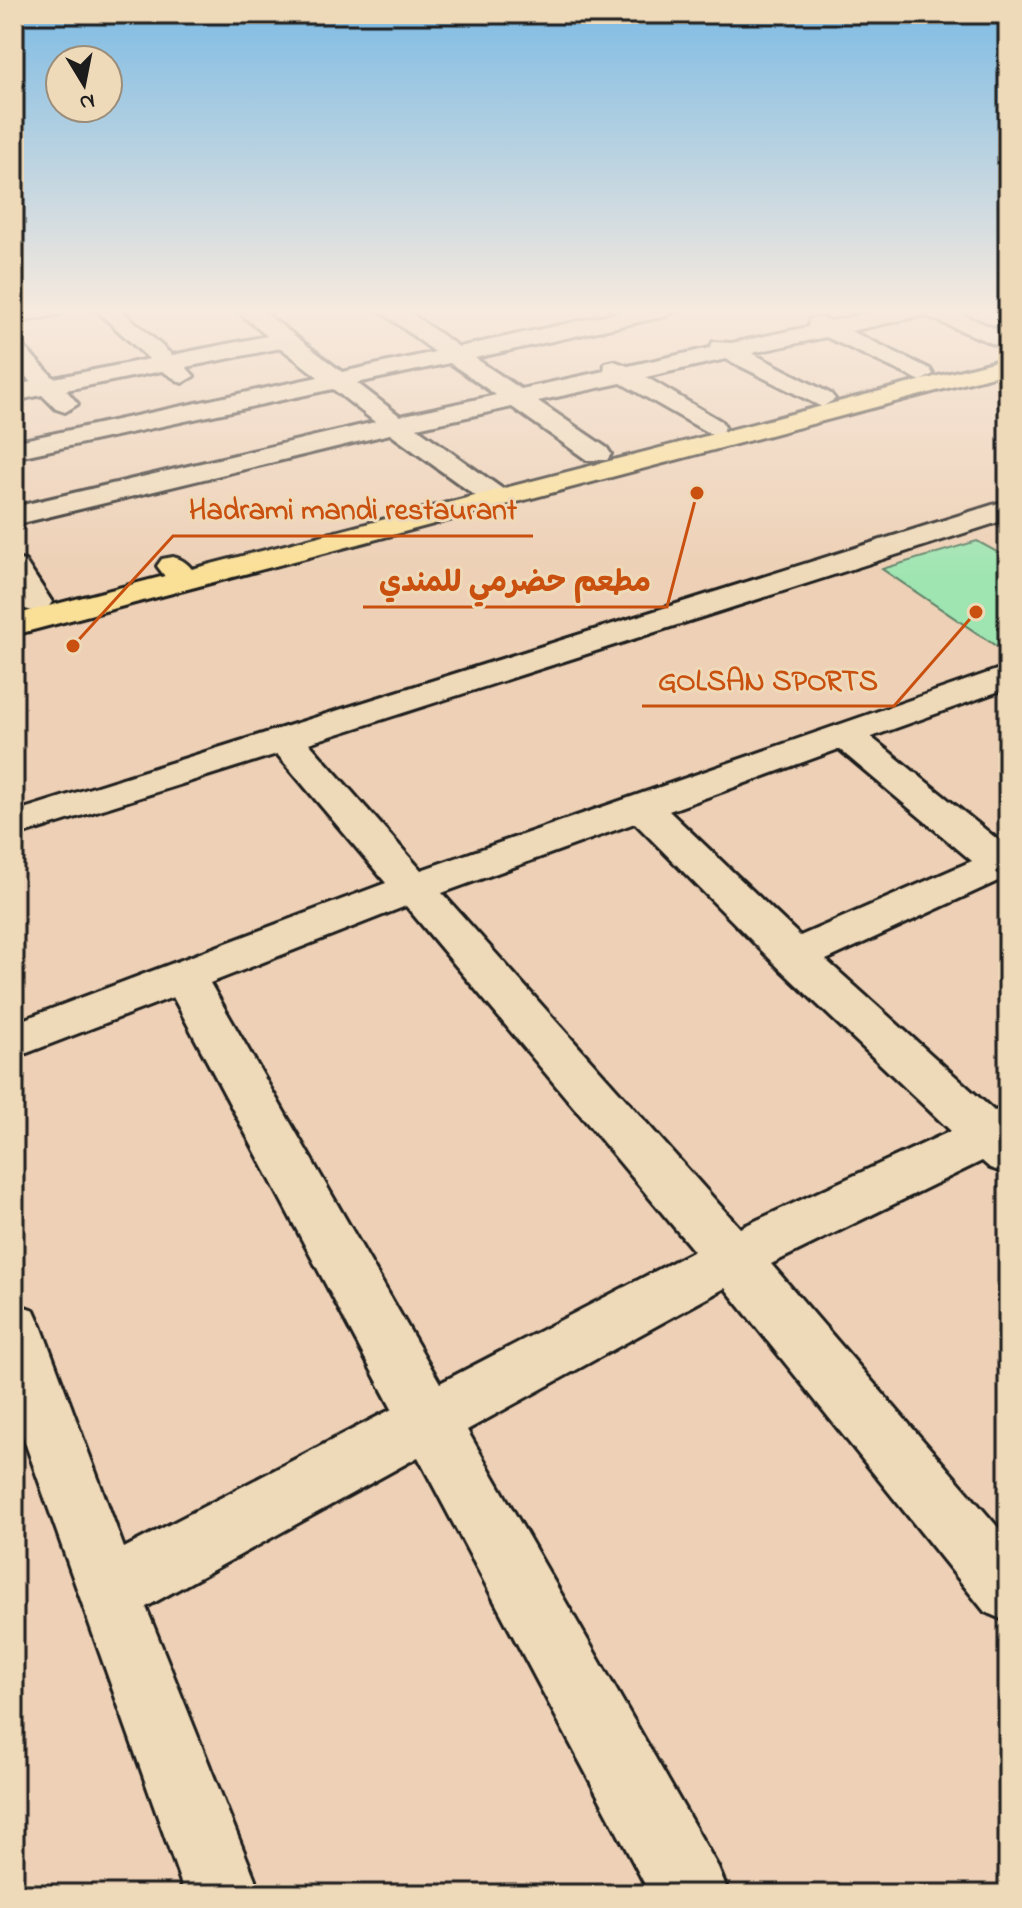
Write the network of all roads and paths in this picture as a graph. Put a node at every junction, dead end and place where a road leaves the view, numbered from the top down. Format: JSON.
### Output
{"nodes":[{"id":1,"x":60,"y":398,"type":"edge"},
{"id":2,"x":206,"y":398,"type":"edge"},
{"id":3,"x":260,"y":398,"type":"edge"},
{"id":4,"x":362,"y":398,"type":"edge"},
{"id":5,"x":518,"y":398,"type":"edge"},
{"id":6,"x":530,"y":398,"type":"edge"},
{"id":7,"x":663,"y":398,"type":"edge"},
{"id":8,"x":826,"y":398,"type":"edge"},
{"id":9,"x":873,"y":398,"type":"edge"},
{"id":10,"x":822,"y":399,"type":"joint"},
{"id":11,"x":521,"y":400,"type":"junction"},
{"id":12,"x":216,"y":408,"type":"junction"},
{"id":13,"x":395,"y":425,"type":"junction"},
{"id":14,"x":712,"y":427,"type":"junction"},
{"id":15,"x":88,"y":435,"type":"junction"},
{"id":16,"x":14,"y":450,"type":"edge"},
{"id":17,"x":271,"y":454,"type":"junction"},
{"id":18,"x":597,"y":454,"type":"junction"},
{"id":19,"x":134,"y":487,"type":"junction"},
{"id":20,"x":488,"y":492,"type":"junction"},
{"id":21,"x":1008,"y":509,"type":"edge"},
{"id":22,"x":14,"y":516,"type":"edge"},
{"id":23,"x":14,"y":568,"type":"edge"},
{"id":24,"x":178,"y":573,"type":"junction"},
{"id":25,"x":25,"y":605,"type":"edge"},
{"id":26,"x":14,"y":625,"type":"edge"},
{"id":27,"x":1008,"y":676,"type":"edge"},
{"id":28,"x":845,"y":735,"type":"junction"},
{"id":29,"x":284,"y":738,"type":"junction"},
{"id":30,"x":642,"y":807,"type":"junction"},
{"id":31,"x":14,"y":825,"type":"edge"},
{"id":32,"x":1006,"y":865,"type":"edge"},
{"id":33,"x":413,"y":888,"type":"junction"},
{"id":34,"x":794,"y":956,"type":"junction"},
{"id":35,"x":183,"y":974,"type":"junction"},
{"id":36,"x":14,"y":1041,"type":"edge"},
{"id":37,"x":1002,"y":1139,"type":"edge"},
{"id":38,"x":732,"y":1257,"type":"junction"},
{"id":39,"x":14,"y":1328,"type":"edge"},
{"id":40,"x":431,"y":1419,"type":"junction"},
{"id":41,"x":1008,"y":1589,"type":"edge"},
{"id":42,"x":108,"y":1592,"type":"junction"},
{"id":43,"x":223,"y":1894,"type":"edge"},
{"id":44,"x":691,"y":1894,"type":"edge"}],
"edges":[{"from":1,"to":15,"type":"street"},
{"from":2,"to":12,"type":"street"},
{"from":3,"to":12,"type":"street"},
{"from":4,"to":13,"type":"street"},
{"from":5,"to":11,"type":"street"},
{"from":6,"to":11,"type":"street"},
{"from":7,"to":14,"type":"street"},
{"from":8,"to":10,"type":"highway"},
{"from":9,"to":20,"type":"highway"},
{"from":10,"to":14,"type":"highway"},
{"from":11,"to":13,"type":"street"},
{"from":11,"to":18,"type":"street"},
{"from":12,"to":15,"type":"street"},
{"from":12,"to":17,"type":"street"},
{"from":13,"to":17,"type":"street"},
{"from":13,"to":20,"type":"street"},
{"from":14,"to":18,"type":"highway"},
{"from":15,"to":16,"type":"street"},
{"from":15,"to":19,"type":"street"},
{"from":17,"to":19,"type":"street"},
{"from":18,"to":20,"type":"highway"},
{"from":19,"to":22,"type":"street"},
{"from":20,"to":24,"type":"highway"},
{"from":21,"to":29,"type":"street"},
{"from":23,"to":25,"type":"street"},
{"from":24,"to":25,"type":"highway"},
{"from":24,"to":26,"type":"highway"},
{"from":27,"to":28,"type":"street"},
{"from":28,"to":30,"type":"street"},
{"from":28,"to":32,"type":"street"},
{"from":29,"to":31,"type":"street"},
{"from":29,"to":33,"type":"street"},
{"from":30,"to":33,"type":"street"},
{"from":30,"to":34,"type":"street"},
{"from":32,"to":34,"type":"street"},
{"from":33,"to":35,"type":"street"},
{"from":33,"to":38,"type":"street"},
{"from":34,"to":37,"type":"street"},
{"from":35,"to":36,"type":"street"},
{"from":35,"to":40,"type":"street"},
{"from":37,"to":38,"type":"street"},
{"from":38,"to":40,"type":"street"},
{"from":38,"to":41,"type":"street"},
{"from":39,"to":42,"type":"street"},
{"from":40,"to":42,"type":"street"},
{"from":40,"to":44,"type":"street"},
{"from":42,"to":43,"type":"street"}]}
